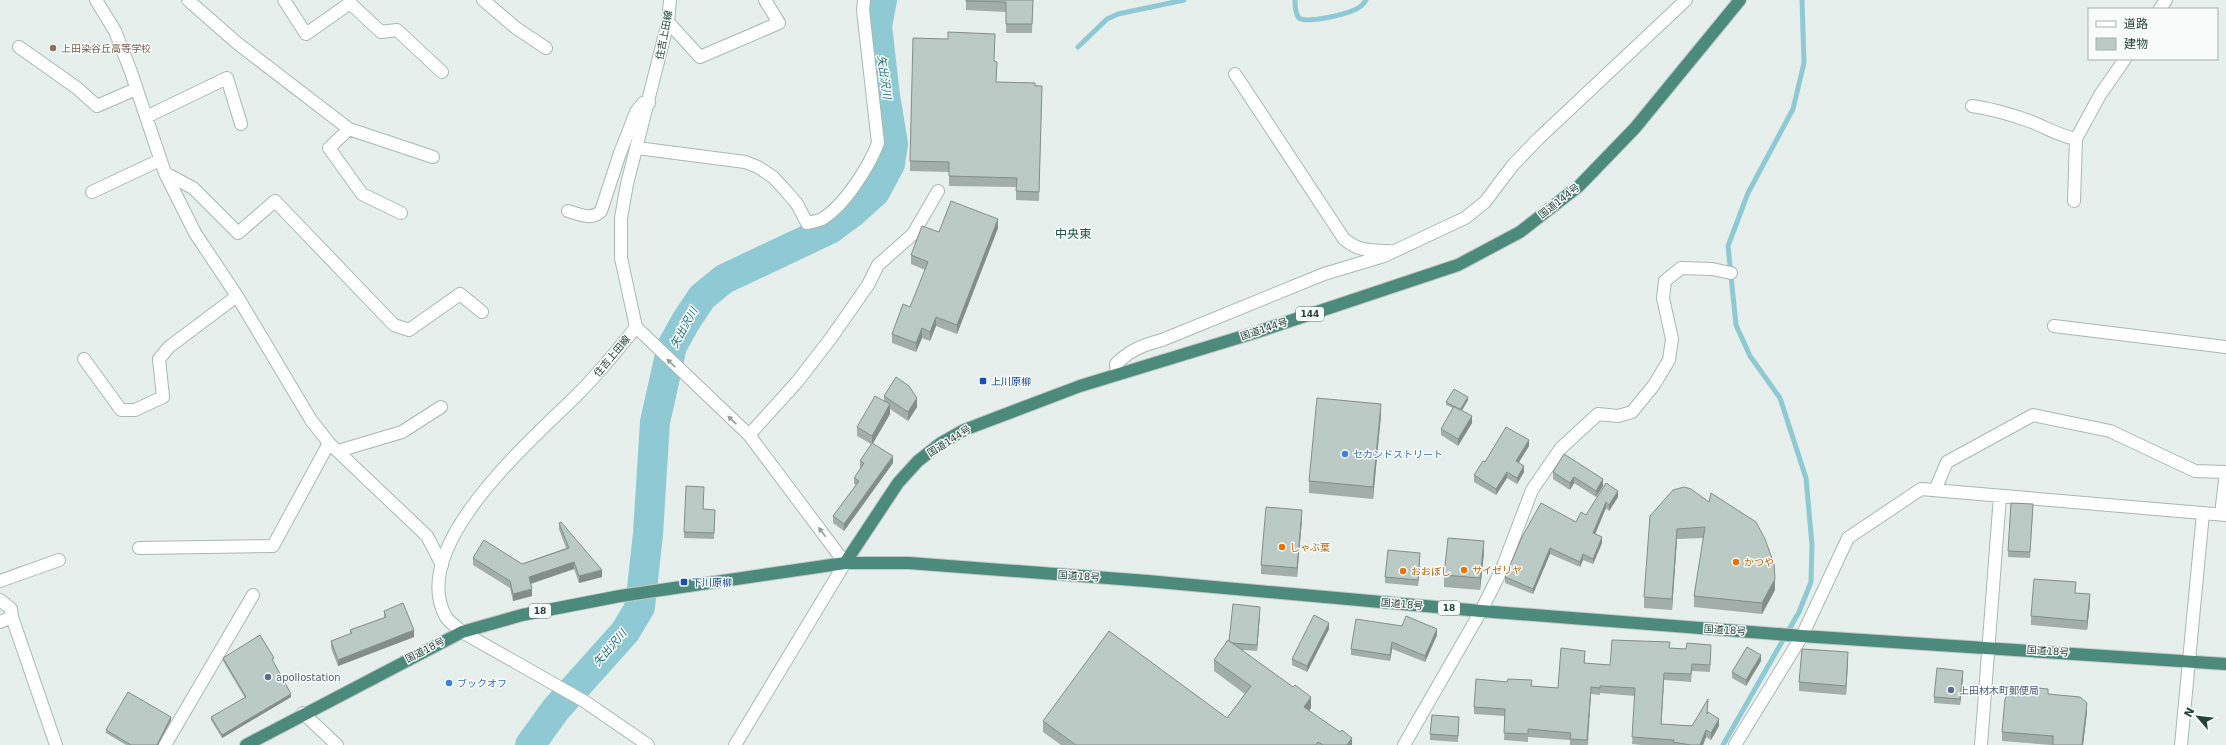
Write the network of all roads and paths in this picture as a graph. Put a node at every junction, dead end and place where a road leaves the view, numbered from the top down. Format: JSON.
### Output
{"nodes":[{"id":1,"x":188,"y":0,"type":"edge"},
{"id":2,"x":284,"y":0,"type":"edge"},
{"id":3,"x":483,"y":0,"type":"edge"},
{"id":4,"x":670,"y":0,"type":"edge"},
{"id":5,"x":765,"y":0,"type":"edge"},
{"id":6,"x":864,"y":0,"type":"edge"},
{"id":7,"x":1686,"y":0,"type":"edge"},
{"id":8,"x":1740,"y":0,"type":"edge"},
{"id":9,"x":99,"y":1,"type":"edge"},
{"id":10,"x":668,"y":22,"type":"junction"},
{"id":11,"x":19,"y":47,"type":"dead end"},
{"id":12,"x":546,"y":48,"type":"dead end"},
{"id":13,"x":2124,"y":60,"type":"edge"},
{"id":14,"x":442,"y":72,"type":"dead end"},
{"id":15,"x":1235,"y":74,"type":"dead end"},
{"id":16,"x":136,"y":89,"type":"junction"},
{"id":17,"x":649,"y":103,"type":"junction"},
{"id":18,"x":1972,"y":106,"type":"dead end"},
{"id":19,"x":146,"y":117,"type":"junction"},
{"id":20,"x":241,"y":124,"type":"dead end"},
{"id":21,"x":349,"y":129,"type":"junction"},
{"id":22,"x":2076,"y":139,"type":"junction"},
{"id":23,"x":637,"y":148,"type":"junction"},
{"id":24,"x":432,"y":157,"type":"dead end"},
{"id":25,"x":160,"y":160,"type":"junction"},
{"id":26,"x":632,"y":165,"type":"junction"},
{"id":27,"x":165,"y":174,"type":"junction"},
{"id":28,"x":938,"y":191,"type":"dead end"},
{"id":29,"x":92,"y":192,"type":"dead end"},
{"id":30,"x":608,"y":193,"type":"junction"},
{"id":31,"x":2074,"y":201,"type":"dead end"},
{"id":32,"x":568,"y":210,"type":"dead end"},
{"id":33,"x":401,"y":213,"type":"dead end"},
{"id":34,"x":1394,"y":251,"type":"junction"},
{"id":35,"x":1731,"y":273,"type":"dead end"},
{"id":36,"x":237,"y":296,"type":"junction"},
{"id":37,"x":482,"y":312,"type":"dead end"},
{"id":38,"x":2054,"y":326,"type":"dead end"},
{"id":39,"x":636,"y":327,"type":"junction"},
{"id":40,"x":2226,"y":347,"type":"edge"},
{"id":41,"x":84,"y":359,"type":"dead end"},
{"id":42,"x":1117,"y":374,"type":"junction"},
{"id":43,"x":441,"y":407,"type":"dead end"},
{"id":44,"x":749,"y":435,"type":"junction"},
{"id":45,"x":329,"y":443,"type":"junction"},
{"id":46,"x":338,"y":451,"type":"junction"},
{"id":47,"x":2226,"y":472,"type":"edge"},
{"id":48,"x":1935,"y":490,"type":"junction"},
{"id":49,"x":2000,"y":496,"type":"junction"},
{"id":50,"x":2203,"y":513,"type":"junction"},
{"id":51,"x":2224,"y":515,"type":"edge"},
{"id":52,"x":139,"y":548,"type":"dead end"},
{"id":53,"x":59,"y":560,"type":"dead end"},
{"id":54,"x":845,"y":563,"type":"junction"},
{"id":55,"x":442,"y":564,"type":"junction"},
{"id":56,"x":0,"y":581,"type":"edge"},
{"id":57,"x":253,"y":595,"type":"dead end"},
{"id":58,"x":0,"y":600,"type":"edge"},
{"id":59,"x":1481,"y":611,"type":"junction"},
{"id":60,"x":12,"y":617,"type":"junction"},
{"id":61,"x":0,"y":622,"type":"edge"},
{"id":62,"x":462,"y":632,"type":"junction"},
{"id":63,"x":1802,"y":636,"type":"junction"},
{"id":64,"x":1988,"y":647,"type":"junction"},
{"id":65,"x":2189,"y":661,"type":"junction"},
{"id":66,"x":2226,"y":664,"type":"edge"},
{"id":67,"x":303,"y":713,"type":"junction"},
{"id":68,"x":56,"y":745,"type":"edge"},
{"id":69,"x":166,"y":745,"type":"edge"},
{"id":70,"x":246,"y":745,"type":"edge"},
{"id":71,"x":338,"y":745,"type":"edge"},
{"id":72,"x":648,"y":745,"type":"edge"},
{"id":73,"x":735,"y":745,"type":"edge"},
{"id":74,"x":1404,"y":745,"type":"edge"},
{"id":75,"x":1735,"y":745,"type":"edge"},
{"id":76,"x":1981,"y":745,"type":"edge"},
{"id":77,"x":2181,"y":745,"type":"edge"}],
"edges":[{"from":1,"to":21,"type":"street"},
{"from":2,"to":14,"type":"street"},
{"from":3,"to":12,"type":"street"},
{"from":4,"to":10,"type":"street","name":"住吉上田線"},
{"from":5,"to":10,"type":"street"},
{"from":6,"to":23,"type":"street"},
{"from":7,"to":34,"type":"street"},
{"from":8,"to":42,"type":"highway","name":"国道144号","number":"144"},
{"from":9,"to":16,"type":"street"},
{"from":10,"to":17,"type":"street","name":"住吉上田線"},
{"from":11,"to":16,"type":"street"},
{"from":13,"to":22,"type":"street"},
{"from":15,"to":34,"type":"street"},
{"from":16,"to":19,"type":"street"},
{"from":17,"to":23,"type":"street","name":"住吉上田線"},
{"from":17,"to":30,"type":"street"},
{"from":18,"to":22,"type":"street"},
{"from":19,"to":20,"type":"street"},
{"from":19,"to":25,"type":"street"},
{"from":21,"to":24,"type":"street"},
{"from":21,"to":33,"type":"street"},
{"from":22,"to":31,"type":"street"},
{"from":23,"to":26,"type":"street","name":"住吉上田線"},
{"from":25,"to":27,"type":"street"},
{"from":25,"to":29,"type":"street"},
{"from":26,"to":30,"type":"street"},
{"from":26,"to":39,"type":"street","name":"住吉上田線"},
{"from":27,"to":36,"type":"street"},
{"from":27,"to":37,"type":"street"},
{"from":28,"to":44,"type":"street"},
{"from":30,"to":32,"type":"street"},
{"from":34,"to":42,"type":"street"},
{"from":35,"to":59,"type":"street"},
{"from":36,"to":41,"type":"street"},
{"from":36,"to":45,"type":"street"},
{"from":38,"to":40,"type":"street"},
{"from":44,"to":39,"type":"street","one_way":true},
{"from":39,"to":55,"type":"street","name":"住吉上田線"},
{"from":42,"to":54,"type":"highway","name":"国道144号","number":"144"},
{"from":43,"to":46,"type":"street"},
{"from":54,"to":44,"type":"street","one_way":true},
{"from":45,"to":46,"type":"street"},
{"from":45,"to":52,"type":"street"},
{"from":46,"to":55,"type":"street"},
{"from":47,"to":48,"type":"street"},
{"from":47,"to":51,"type":"street"},
{"from":48,"to":49,"type":"street"},
{"from":48,"to":63,"type":"street"},
{"from":49,"to":50,"type":"street"},
{"from":49,"to":64,"type":"street"},
{"from":50,"to":51,"type":"street"},
{"from":50,"to":65,"type":"street"},
{"from":53,"to":56,"type":"street"},
{"from":54,"to":59,"type":"highway","name":"国道18号","number":"18"},
{"from":54,"to":62,"type":"highway","name":"国道18号","number":"18"},
{"from":54,"to":73,"type":"street"},
{"from":55,"to":62,"type":"street","name":"住吉上田線"},
{"from":57,"to":69,"type":"street"},
{"from":58,"to":60,"type":"street"},
{"from":59,"to":63,"type":"highway","name":"国道18号","number":"18"},
{"from":59,"to":74,"type":"street"},
{"from":60,"to":61,"type":"street"},
{"from":60,"to":68,"type":"street"},
{"from":62,"to":67,"type":"highway","name":"国道18号","number":"18"},
{"from":62,"to":72,"type":"street","name":"住吉上田線"},
{"from":63,"to":64,"type":"highway","name":"国道18号","number":"18"},
{"from":63,"to":75,"type":"street"},
{"from":64,"to":65,"type":"highway","name":"国道18号","number":"18"},
{"from":64,"to":76,"type":"street"},
{"from":65,"to":66,"type":"highway","name":"国道18号","number":"18"},
{"from":65,"to":77,"type":"street"},
{"from":67,"to":70,"type":"highway","name":"国道18号","number":"18"},
{"from":67,"to":71,"type":"street"}]}
